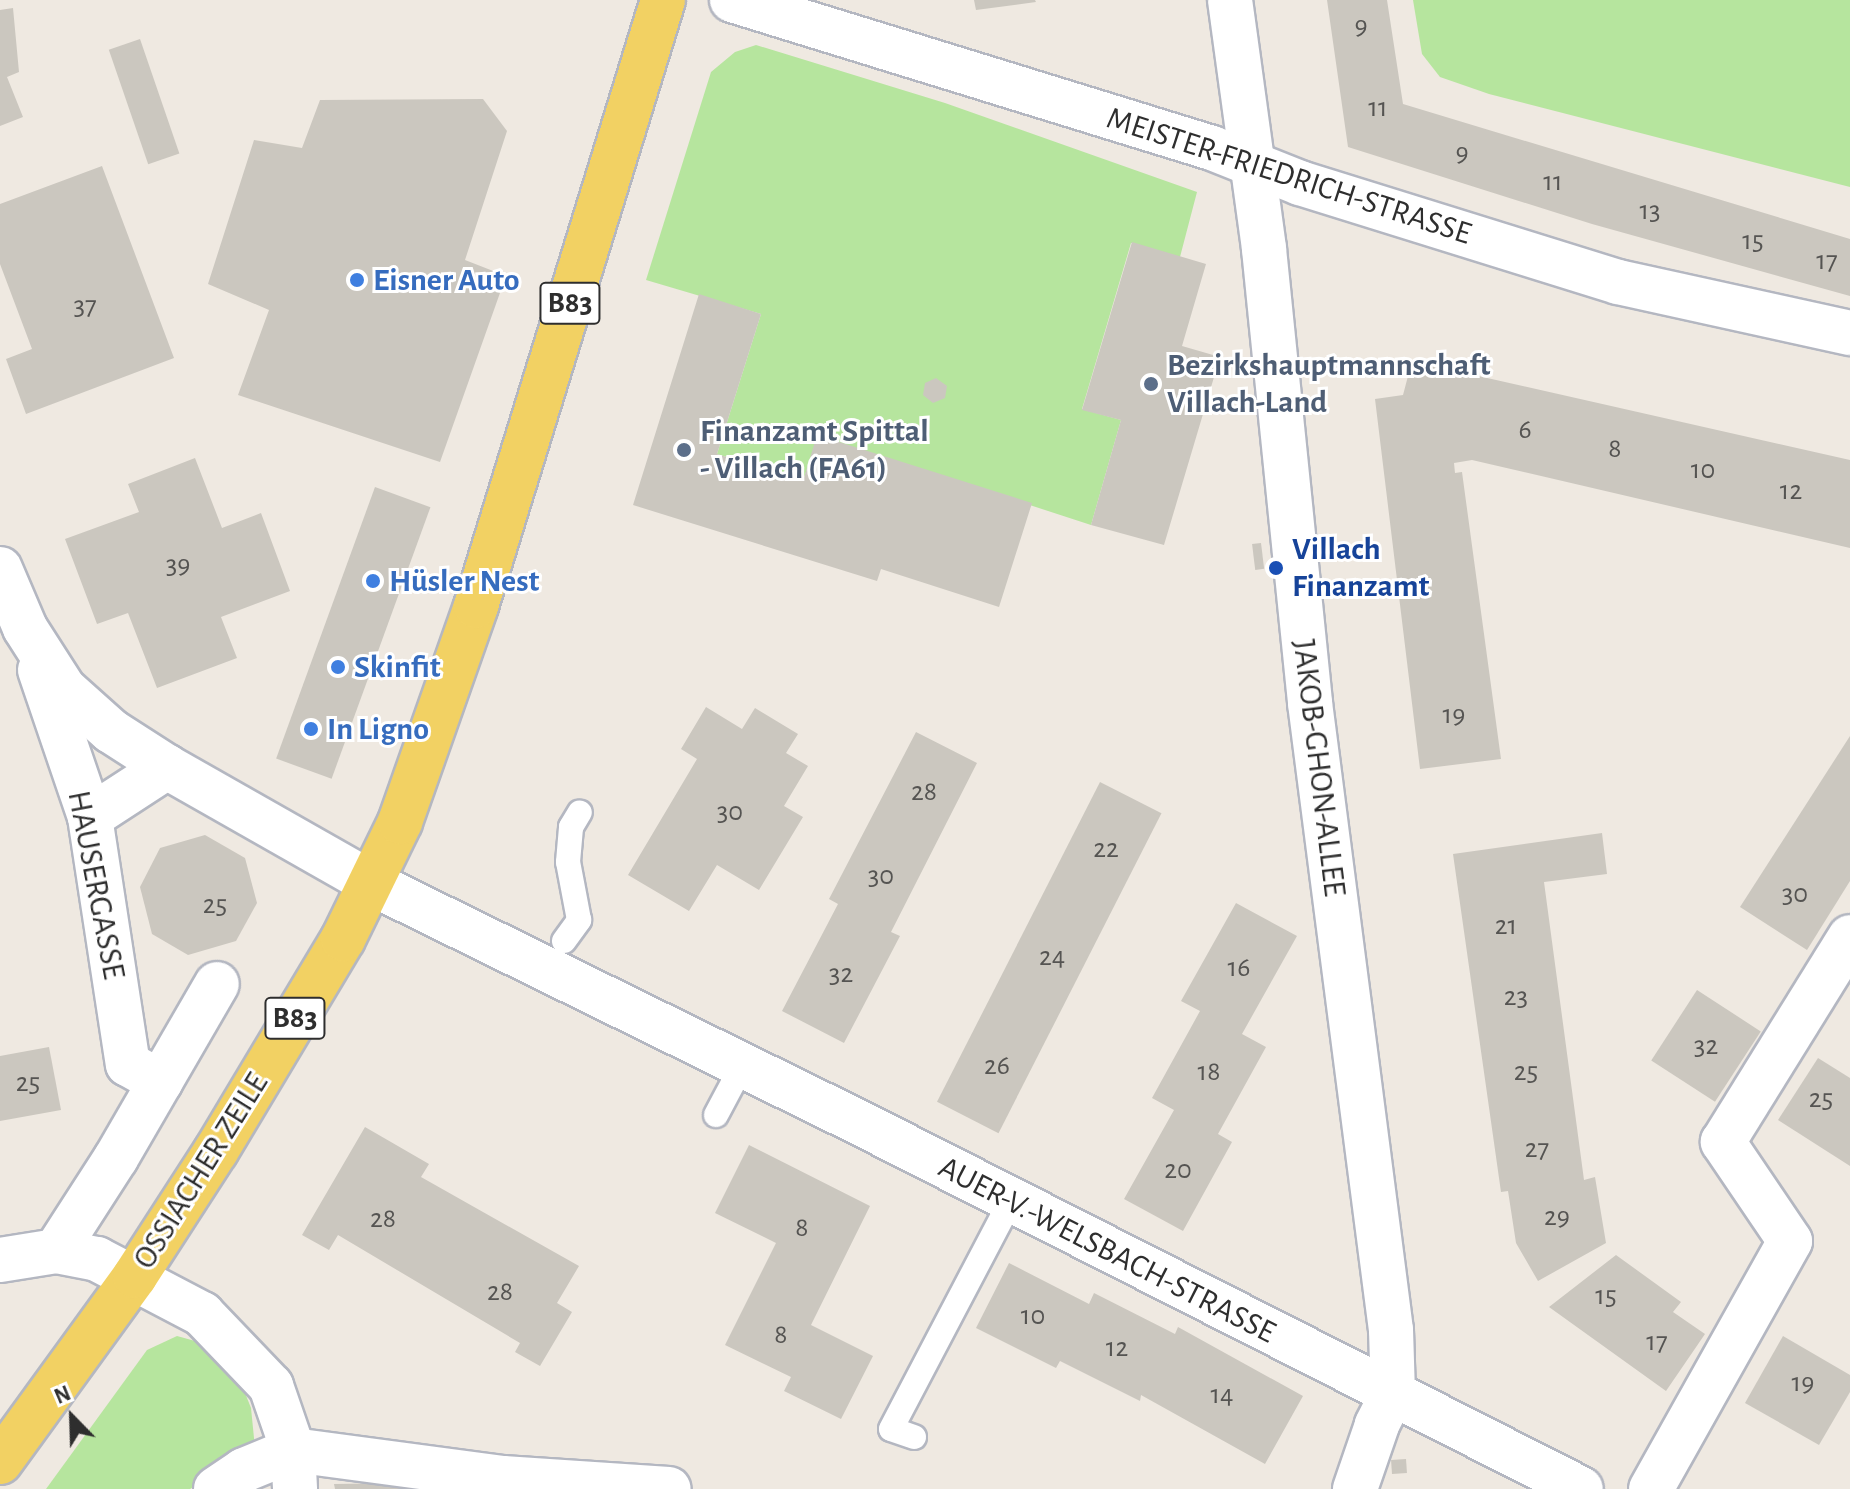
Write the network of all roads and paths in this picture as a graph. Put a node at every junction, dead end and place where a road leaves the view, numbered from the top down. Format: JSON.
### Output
{"nodes":[{"id":1,"x":663,"y":0,"type":"edge"},
{"id":2,"x":732,"y":0,"type":"edge"},
{"id":3,"x":1230,"y":0,"type":"edge"},
{"id":4,"x":1252,"y":163,"type":"junction"},
{"id":5,"x":1850,"y":333,"type":"edge"},
{"id":6,"x":0,"y":569,"type":"edge"},
{"id":7,"x":25,"y":628,"type":"junction"},
{"id":8,"x":167,"y":767,"type":"junction"},
{"id":9,"x":580,"y":812,"type":"dead end"},
{"id":10,"x":90,"y":817,"type":"junction"},
{"id":11,"x":371,"y":883,"type":"junction"},
{"id":12,"x":1850,"y":937,"type":"edge"},
{"id":13,"x":564,"y":941,"type":"dead end"},
{"id":14,"x":217,"y":984,"type":"dead end"},
{"id":15,"x":632,"y":1014,"type":"joint"},
{"id":16,"x":742,"y":1066,"type":"junction"},
{"id":17,"x":160,"y":1082,"type":"junction"},
{"id":18,"x":716,"y":1115,"type":"dead end"},
{"id":19,"x":1010,"y":1202,"type":"junction"},
{"id":20,"x":56,"y":1251,"type":"junction"},
{"id":21,"x":0,"y":1260,"type":"edge"},
{"id":22,"x":135,"y":1276,"type":"junction"},
{"id":23,"x":1393,"y":1393,"type":"junction"},
{"id":24,"x":914,"y":1437,"type":"dead end"},
{"id":25,"x":0,"y":1462,"type":"edge"},
{"id":26,"x":294,"y":1469,"type":"edge"},
{"id":27,"x":216,"y":1489,"type":"edge"},
{"id":28,"x":669,"y":1489,"type":"edge"},
{"id":29,"x":1355,"y":1489,"type":"edge"},
{"id":30,"x":1581,"y":1489,"type":"edge"},
{"id":31,"x":1651,"y":1489,"type":"edge"}],
"edges":[{"from":1,"to":11,"type":"main road","name":"OSSIACHER ZEILE","number":"B83"},
{"from":2,"to":4,"type":"street","name":"MEISTER-FRIEDRICH-STRASSE"},
{"from":3,"to":4,"type":"street","name":"JAKOB-GHON-ALLEE"},
{"from":4,"to":5,"type":"street","name":"MEISTER-FRIEDRICH-STRASSE"},
{"from":4,"to":23,"type":"street","name":"JAKOB-GHON-ALLEE"},
{"from":6,"to":7,"type":"street","name":"HAUSERGASSE"},
{"from":7,"to":8,"type":"street","name":"HAUSERGASSE"},
{"from":7,"to":10,"type":"street","name":"HAUSERGASSE"},
{"from":8,"to":10,"type":"street"},
{"from":8,"to":11,"type":"street","name":"HAUSERGASSE"},
{"from":9,"to":13,"type":"lane"},
{"from":10,"to":17,"type":"street","name":"HAUSERGASSE"},
{"from":11,"to":15,"type":"street","name":"HAUSERGASSE"},
{"from":11,"to":22,"type":"main road","name":"OSSIACHER ZEILE","number":"B83"},
{"from":12,"to":31,"type":"street"},
{"from":14,"to":17,"type":"street"},
{"from":15,"to":16,"type":"street","name":"AUER-V.-WELSBACH-STRASSE"},
{"from":16,"to":18,"type":"lane"},
{"from":16,"to":19,"type":"street","name":"AUER-V.-WELSBACH-STRASSE"},
{"from":17,"to":20,"type":"street"},
{"from":19,"to":23,"type":"street","name":"AUER-V.-WELSBACH-STRASSE"},
{"from":19,"to":24,"type":"lane"},
{"from":20,"to":21,"type":"street"},
{"from":20,"to":22,"type":"street"},
{"from":22,"to":25,"type":"main road","name":"OSSIACHER ZEILE","number":"B83"},
{"from":22,"to":26,"type":"street"},
{"from":23,"to":29,"type":"street"},
{"from":23,"to":30,"type":"street","name":"AUER-V.-WELSBACH-STRASSE"},
{"from":26,"to":27,"type":"street"},
{"from":26,"to":28,"type":"street"}]}
